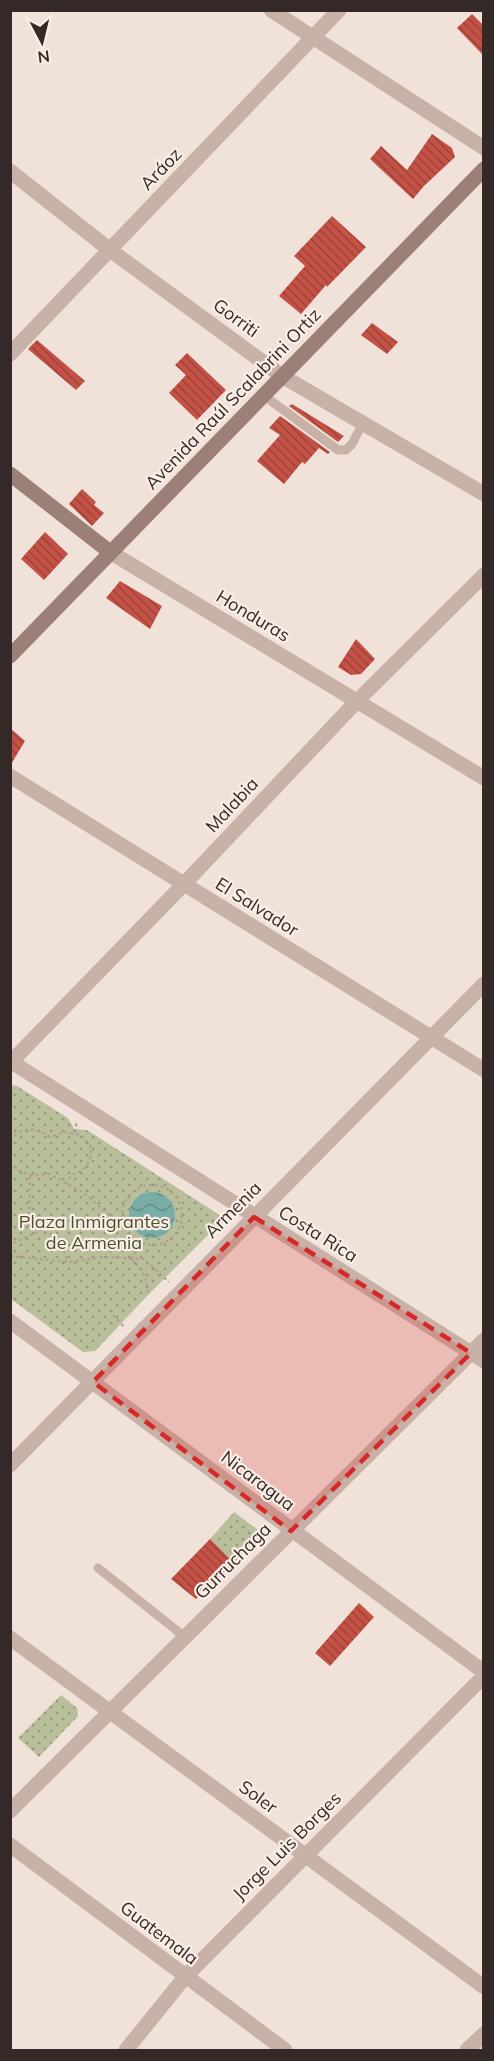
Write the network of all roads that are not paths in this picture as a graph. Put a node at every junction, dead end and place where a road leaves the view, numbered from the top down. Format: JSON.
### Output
{"nodes":[{"id":1,"x":271,"y":10,"type":"edge"},
{"id":2,"x":339,"y":10,"type":"edge"},
{"id":3,"x":313,"y":38,"type":"junction"},
{"id":4,"x":483,"y":147,"type":"edge"},
{"id":5,"x":483,"y":170,"type":"edge"},
{"id":6,"x":10,"y":171,"type":"edge"},
{"id":7,"x":110,"y":250,"type":"junction"},
{"id":8,"x":10,"y":354,"type":"edge"},
{"id":9,"x":282,"y":376,"type":"junction"},
{"id":10,"x":263,"y":395,"type":"junction"},
{"id":11,"x":363,"y":423,"type":"junction"},
{"id":12,"x":10,"y":474,"type":"edge"},
{"id":13,"x":483,"y":494,"type":"edge"},
{"id":14,"x":110,"y":552,"type":"junction"},
{"id":15,"x":483,"y":575,"type":"edge"},
{"id":16,"x":10,"y":656,"type":"edge"},
{"id":17,"x":357,"y":701,"type":"junction"},
{"id":18,"x":10,"y":776,"type":"edge"},
{"id":19,"x":483,"y":778,"type":"edge"},
{"id":20,"x":183,"y":884,"type":"junction"},
{"id":21,"x":483,"y":984,"type":"edge"},
{"id":22,"x":431,"y":1037,"type":"junction"},
{"id":23,"x":11,"y":1062,"type":"edge"},
{"id":24,"x":483,"y":1070,"type":"edge"},
{"id":25,"x":254,"y":1217,"type":"junction"},
{"id":26,"x":10,"y":1321,"type":"edge"},
{"id":27,"x":483,"y":1341,"type":"edge"},
{"id":28,"x":477,"y":1357,"type":"edge"},
{"id":29,"x":93,"y":1382,"type":"junction"},
{"id":30,"x":10,"y":1465,"type":"edge"},
{"id":31,"x":291,"y":1531,"type":"junction"},
{"id":32,"x":98,"y":1568,"type":"dead end"},
{"id":33,"x":185,"y":1636,"type":"junction"},
{"id":34,"x":10,"y":1638,"type":"edge"},
{"id":35,"x":483,"y":1674,"type":"edge"},
{"id":36,"x":109,"y":1711,"type":"junction"},
{"id":37,"x":10,"y":1810,"type":"edge"},
{"id":38,"x":10,"y":1845,"type":"edge"},
{"id":39,"x":305,"y":1855,"type":"junction"},
{"id":40,"x":185,"y":1977,"type":"junction"},
{"id":41,"x":483,"y":1987,"type":"edge"},
{"id":42,"x":483,"y":2034,"type":"edge"},
{"id":43,"x":126,"y":2050,"type":"edge"},
{"id":44,"x":285,"y":2050,"type":"edge"},
{"id":45,"x":467,"y":2050,"type":"edge"}],
"edges":[{"from":1,"to":3,"type":"street"},
{"from":2,"to":3,"type":"street","name":"Aráoz"},
{"from":3,"to":4,"type":"street"},
{"from":3,"to":7,"type":"street","name":"Aráoz"},
{"from":5,"to":9,"type":"main road","name":"Avenida Raúl Scalabrini Ortiz"},
{"from":6,"to":7,"type":"street","name":"Gorriti"},
{"from":7,"to":8,"type":"street","name":"Aráoz"},
{"from":7,"to":9,"type":"street","name":"Gorriti"},
{"from":9,"to":10,"type":"main road","name":"Avenida Raúl Scalabrini Ortiz"},
{"from":9,"to":11,"type":"street","name":"Gorriti"},
{"from":10,"to":11,"type":"lane"},
{"from":10,"to":14,"type":"main road","name":"Avenida Raúl Scalabrini Ortiz"},
{"from":11,"to":13,"type":"street","name":"Gorriti"},
{"from":12,"to":14,"type":"main road","name":"Honduras"},
{"from":14,"to":16,"type":"main road","name":"Avenida Raúl Scalabrini Ortiz"},
{"from":14,"to":17,"type":"street","name":"Honduras"},
{"from":15,"to":17,"type":"street","name":"Malabia"},
{"from":17,"to":19,"type":"street","name":"Honduras"},
{"from":17,"to":20,"type":"street","name":"Malabia"},
{"from":18,"to":20,"type":"street","name":"El Salvador"},
{"from":20,"to":22,"type":"street","name":"El Salvador"},
{"from":20,"to":23,"type":"street","name":"Malabia"},
{"from":21,"to":22,"type":"street","name":"Armenia"},
{"from":22,"to":24,"type":"street","name":"El Salvador"},
{"from":22,"to":25,"type":"street","name":"Armenia"},
{"from":23,"to":25,"type":"street","name":"Costa Rica"},
{"from":25,"to":28,"type":"street","name":"Costa Rica"},
{"from":25,"to":29,"type":"street","name":"Armenia"},
{"from":26,"to":29,"type":"street","name":"Nicaragua"},
{"from":27,"to":28,"type":"street","name":"Gurruchaga"},
{"from":28,"to":31,"type":"street","name":"Gurruchaga"},
{"from":29,"to":30,"type":"street","name":"Armenia"},
{"from":29,"to":31,"type":"street","name":"Nicaragua"},
{"from":31,"to":33,"type":"street","name":"Gurruchaga"},
{"from":31,"to":35,"type":"street","name":"Nicaragua"},
{"from":32,"to":33,"type":"lane"},
{"from":33,"to":36,"type":"street","name":"Gurruchaga"},
{"from":34,"to":36,"type":"street","name":"Soler"},
{"from":35,"to":39,"type":"street","name":"Jorge Luis Borges"},
{"from":36,"to":37,"type":"street","name":"Gurruchaga"},
{"from":36,"to":39,"type":"street","name":"Soler"},
{"from":38,"to":40,"type":"street","name":"Guatemala"},
{"from":39,"to":40,"type":"street","name":"Jorge Luis Borges"},
{"from":39,"to":41,"type":"street","name":"Soler"},
{"from":40,"to":43,"type":"street","name":"Jorge Luis Borges"},
{"from":40,"to":44,"type":"street","name":"Guatemala"},
{"from":42,"to":45,"type":"street"}]}
